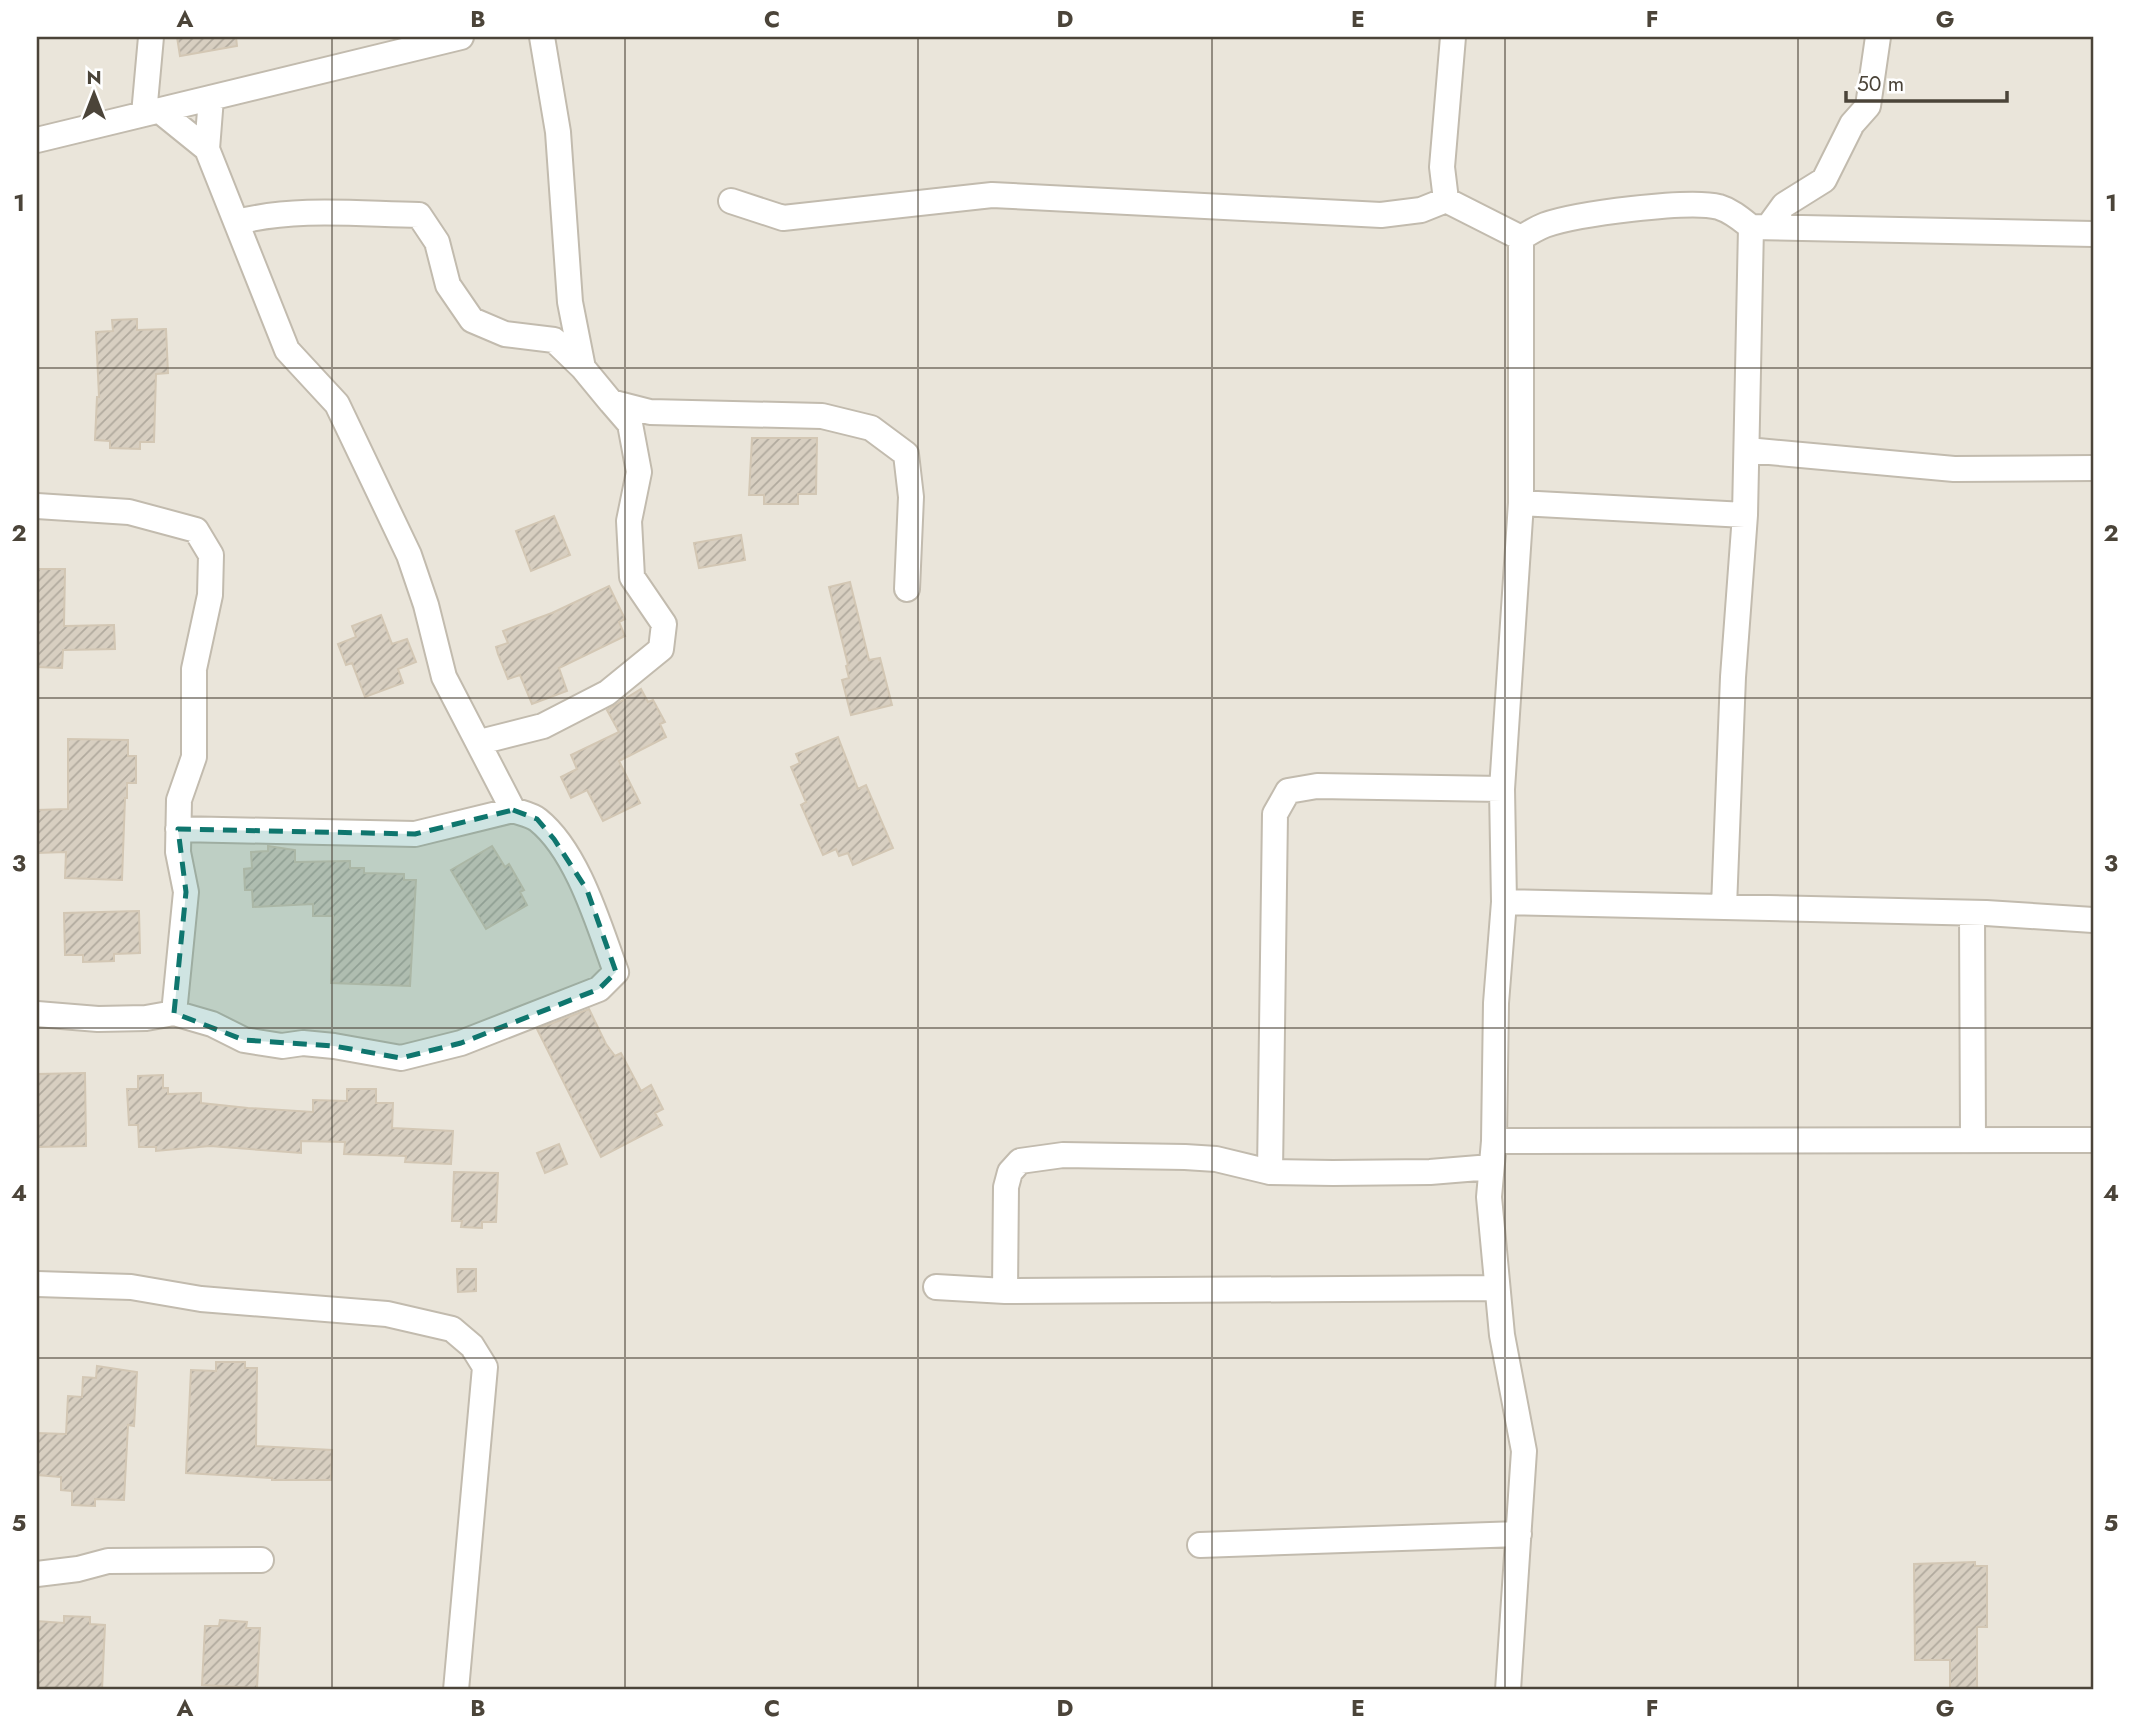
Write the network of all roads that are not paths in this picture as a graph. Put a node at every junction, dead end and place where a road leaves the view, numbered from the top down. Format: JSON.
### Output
{"nodes":[{"id":1,"x":151,"y":37,"type":"edge"},
{"id":2,"x":461,"y":37,"type":"edge"},
{"id":3,"x":542,"y":37,"type":"edge"},
{"id":4,"x":1453,"y":37,"type":"edge"},
{"id":5,"x":1878,"y":37,"type":"edge"},
{"id":6,"x":211,"y":98,"type":"junction"},
{"id":7,"x":152,"y":112,"type":"junction"},
{"id":8,"x":37,"y":140,"type":"edge"},
{"id":9,"x":207,"y":149,"type":"junction"},
{"id":10,"x":1446,"y":200,"type":"junction"},
{"id":11,"x":731,"y":201,"type":"dead end"},
{"id":12,"x":237,"y":222,"type":"junction"},
{"id":13,"x":1760,"y":227,"type":"junction"},
{"id":14,"x":2093,"y":234,"type":"edge"},
{"id":15,"x":1521,"y":238,"type":"junction"},
{"id":16,"x":583,"y":368,"type":"junction"},
{"id":17,"x":611,"y":402,"type":"junction"},
{"id":18,"x":1747,"y":450,"type":"junction"},
{"id":19,"x":2093,"y":468,"type":"edge"},
{"id":20,"x":1521,"y":503,"type":"junction"},
{"id":21,"x":37,"y":506,"type":"edge"},
{"id":22,"x":1745,"y":515,"type":"junction"},
{"id":23,"x":906,"y":589,"type":"dead end"},
{"id":24,"x":480,"y":742,"type":"junction"},
{"id":25,"x":1502,"y":789,"type":"junction"},
{"id":26,"x":513,"y":810,"type":"junction"},
{"id":27,"x":178,"y":829,"type":"junction"},
{"id":28,"x":1504,"y":902,"type":"junction"},
{"id":29,"x":1724,"y":907,"type":"junction"},
{"id":30,"x":1972,"y":913,"type":"junction"},
{"id":31,"x":2093,"y":920,"type":"edge"},
{"id":32,"x":174,"y":1013,"type":"junction"},
{"id":33,"x":37,"y":1014,"type":"edge"},
{"id":34,"x":1973,"y":1140,"type":"junction"},
{"id":35,"x":2093,"y":1140,"type":"edge"},
{"id":36,"x":1494,"y":1141,"type":"junction"},
{"id":37,"x":1491,"y":1167,"type":"junction"},
{"id":38,"x":1270,"y":1171,"type":"junction"},
{"id":39,"x":37,"y":1284,"type":"edge"},
{"id":40,"x":936,"y":1287,"type":"dead end"},
{"id":41,"x":1496,"y":1289,"type":"junction"},
{"id":42,"x":1005,"y":1291,"type":"junction"},
{"id":43,"x":1519,"y":1534,"type":"junction"},
{"id":44,"x":1200,"y":1545,"type":"dead end"},
{"id":45,"x":261,"y":1560,"type":"dead end"},
{"id":46,"x":37,"y":1574,"type":"edge"},
{"id":47,"x":456,"y":1690,"type":"edge"},
{"id":48,"x":1508,"y":1690,"type":"edge"}],
"edges":[{"from":1,"to":7,"type":"street"},
{"from":2,"to":6,"type":"street"},
{"from":3,"to":16,"type":"street"},
{"from":4,"to":10,"type":"street"},
{"from":5,"to":13,"type":"street"},
{"from":6,"to":7,"type":"street"},
{"from":6,"to":9,"type":"street"},
{"from":7,"to":8,"type":"street"},
{"from":7,"to":9,"type":"street"},
{"from":9,"to":12,"type":"street"},
{"from":10,"to":11,"type":"street"},
{"from":10,"to":15,"type":"street"},
{"from":12,"to":16,"type":"street"},
{"from":12,"to":24,"type":"street"},
{"from":13,"to":14,"type":"street"},
{"from":13,"to":15,"type":"street"},
{"from":13,"to":18,"type":"street"},
{"from":15,"to":20,"type":"street"},
{"from":16,"to":17,"type":"street"},
{"from":17,"to":23,"type":"street"},
{"from":17,"to":24,"type":"street"},
{"from":18,"to":19,"type":"street"},
{"from":18,"to":22,"type":"street"},
{"from":20,"to":22,"type":"street"},
{"from":20,"to":25,"type":"street"},
{"from":21,"to":27,"type":"street"},
{"from":22,"to":29,"type":"street"},
{"from":24,"to":26,"type":"street"},
{"from":25,"to":28,"type":"street"},
{"from":25,"to":38,"type":"street"},
{"from":26,"to":27,"type":"street"},
{"from":26,"to":32,"type":"street"},
{"from":27,"to":32,"type":"street"},
{"from":28,"to":29,"type":"street"},
{"from":28,"to":36,"type":"street"},
{"from":29,"to":30,"type":"street"},
{"from":30,"to":31,"type":"street"},
{"from":30,"to":34,"type":"street"},
{"from":32,"to":33,"type":"street"},
{"from":34,"to":35,"type":"street"},
{"from":34,"to":36,"type":"street"},
{"from":36,"to":37,"type":"street"},
{"from":37,"to":38,"type":"street"},
{"from":37,"to":41,"type":"street"},
{"from":38,"to":42,"type":"street"},
{"from":39,"to":47,"type":"street"},
{"from":40,"to":42,"type":"street"},
{"from":41,"to":42,"type":"street"},
{"from":41,"to":43,"type":"street"},
{"from":43,"to":44,"type":"street"},
{"from":43,"to":48,"type":"street"},
{"from":45,"to":46,"type":"street"}]}
